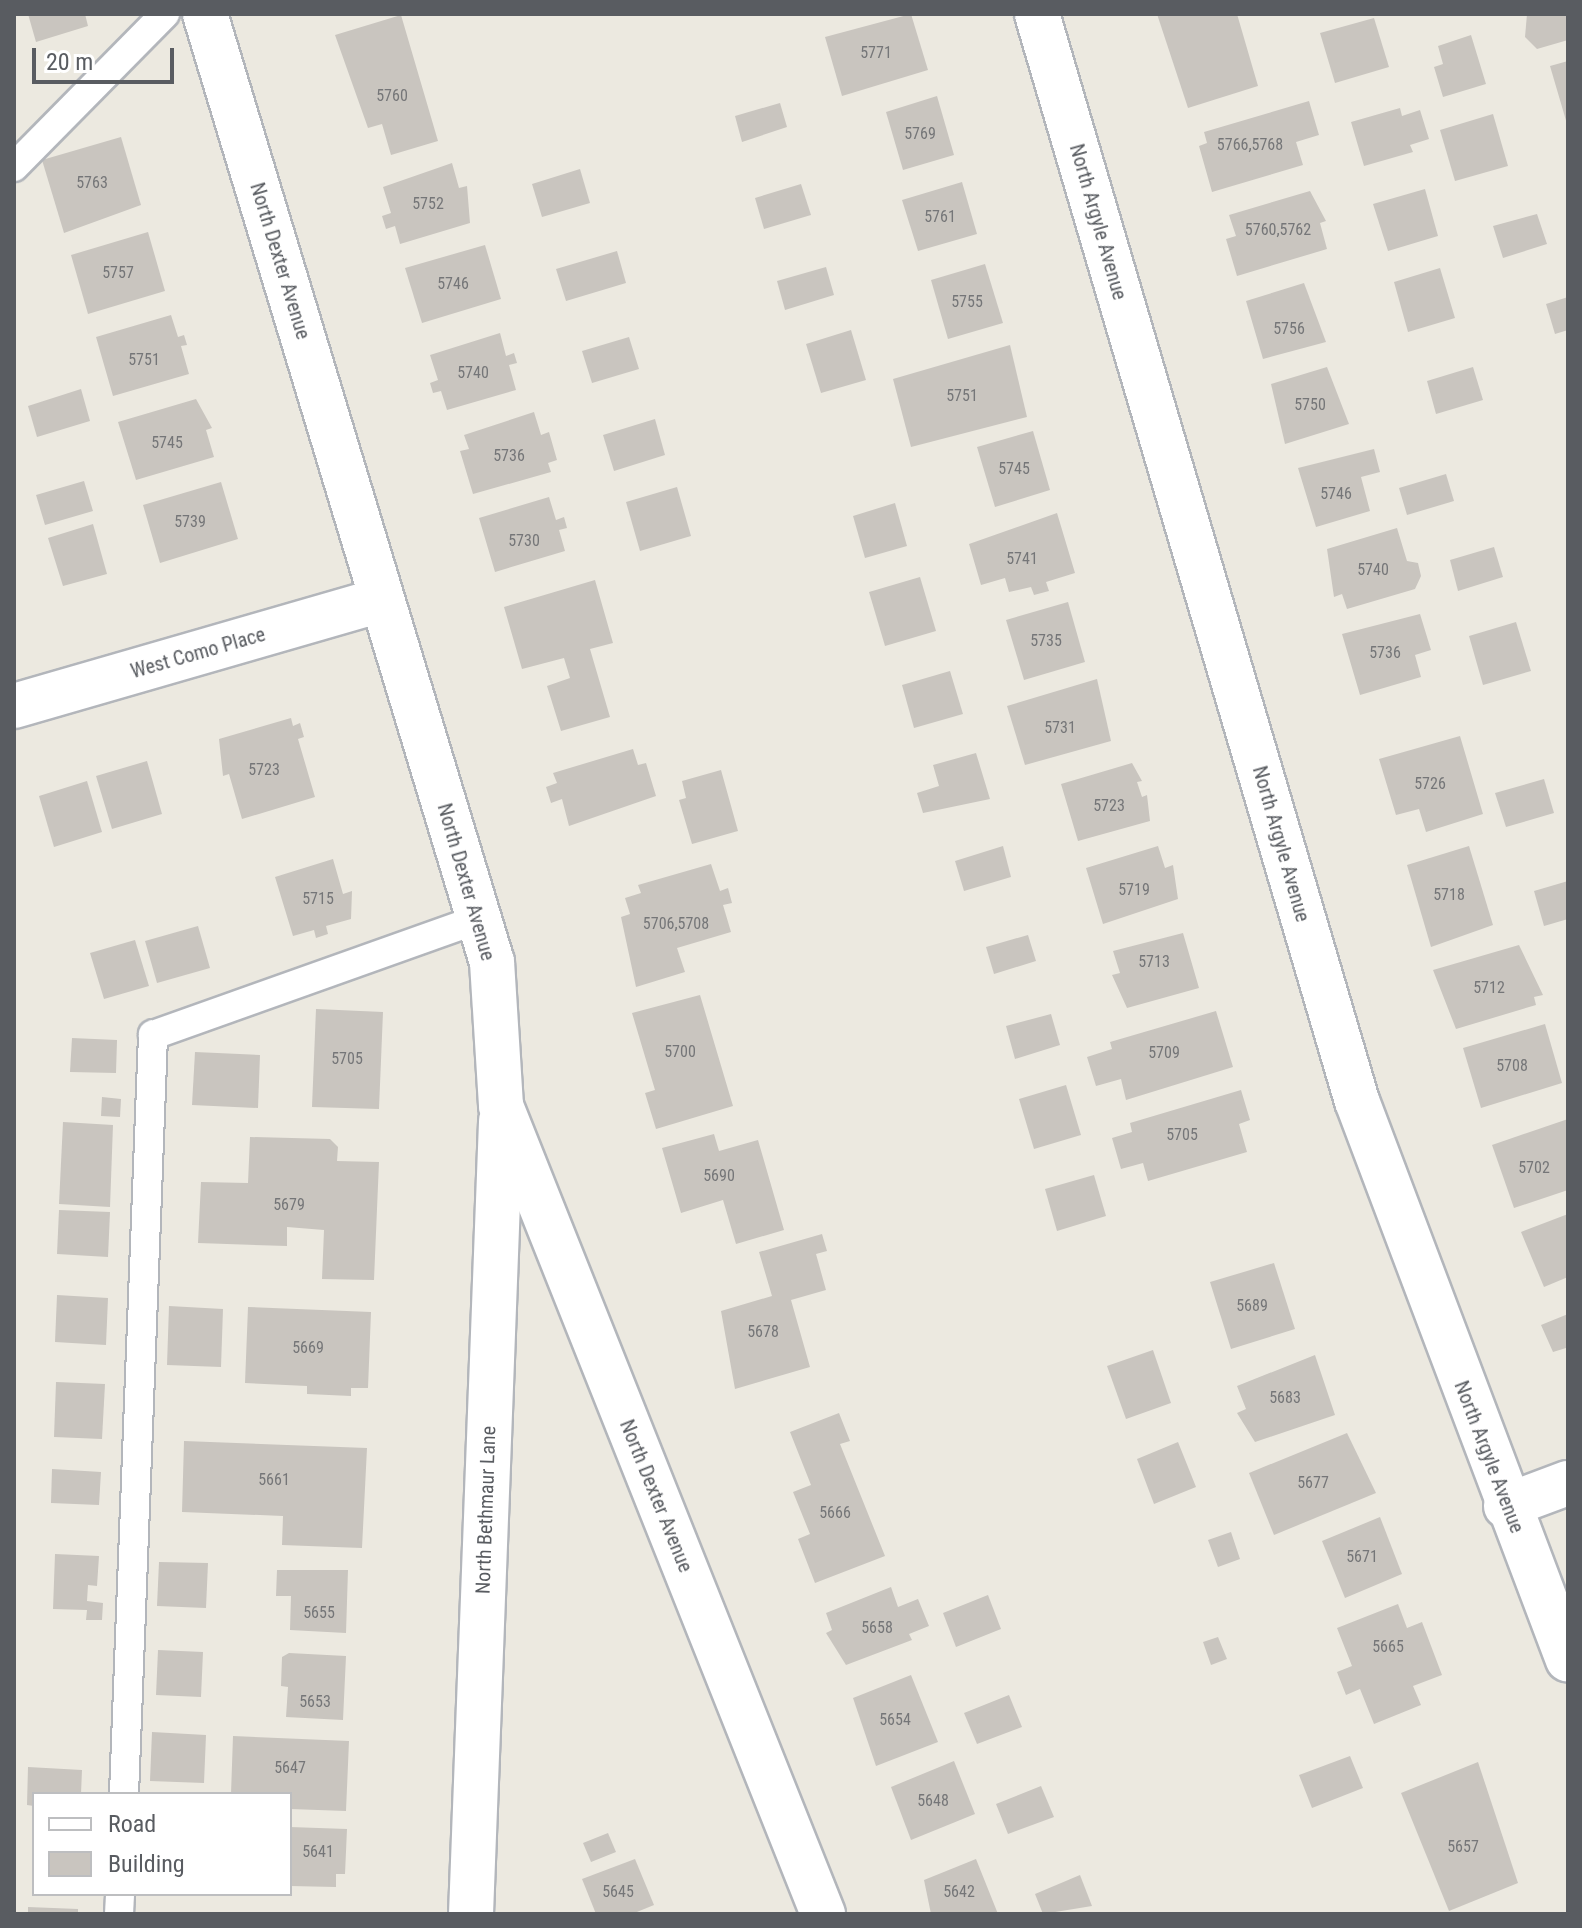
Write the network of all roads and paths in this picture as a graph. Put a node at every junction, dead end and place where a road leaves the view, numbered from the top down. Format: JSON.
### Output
{"nodes":[{"id":1,"x":165,"y":14,"type":"edge"},
{"id":2,"x":205,"y":14,"type":"edge"},
{"id":3,"x":1037,"y":14,"type":"edge"},
{"id":4,"x":14,"y":167,"type":"edge"},
{"id":5,"x":381,"y":600,"type":"junction"},
{"id":6,"x":14,"y":706,"type":"edge"},
{"id":7,"x":478,"y":919,"type":"junction"},
{"id":8,"x":501,"y":1106,"type":"junction"},
{"id":9,"x":1568,"y":1483,"type":"edge"},
{"id":10,"x":1506,"y":1506,"type":"junction"},
{"id":11,"x":1568,"y":1660,"type":"edge"},
{"id":12,"x":124,"y":1792,"type":"edge"},
{"id":13,"x":471,"y":1914,"type":"edge"},
{"id":14,"x":823,"y":1914,"type":"edge"}],
"edges":[{"from":1,"to":4,"type":"lane"},
{"from":2,"to":5,"type":"street","name":"North Dexter Avenue"},
{"from":3,"to":10,"type":"street","name":"North Argyle Avenue"},
{"from":5,"to":6,"type":"street","name":"West Como Place"},
{"from":5,"to":7,"type":"street","name":"North Dexter Avenue"},
{"from":7,"to":8,"type":"street","name":"North Dexter Avenue"},
{"from":7,"to":12,"type":"lane"},
{"from":8,"to":13,"type":"street","name":"North Bethmaur Lane"},
{"from":8,"to":14,"type":"street","name":"North Dexter Avenue"},
{"from":9,"to":10,"type":"street"},
{"from":10,"to":11,"type":"street","name":"North Argyle Avenue"}]}
